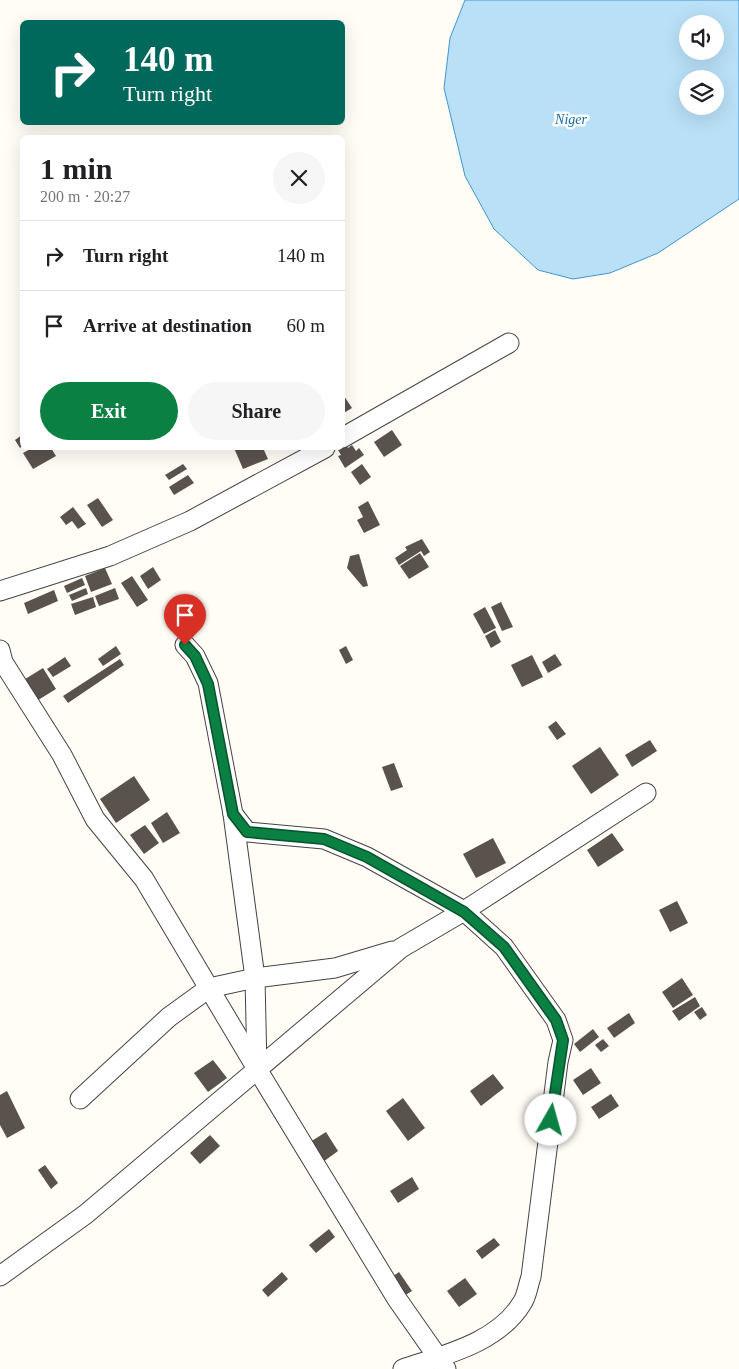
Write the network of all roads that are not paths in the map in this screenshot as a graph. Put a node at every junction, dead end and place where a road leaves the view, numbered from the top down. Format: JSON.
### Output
{"nodes":[{"id":1,"x":509,"y":344,"type":"dead end"},
{"id":2,"x":345,"y":436,"type":"edge"},
{"id":3,"x":321,"y":450,"type":"edge"},
{"id":4,"x":0,"y":592,"type":"edge"},
{"id":5,"x":185,"y":645,"type":"dead end"},
{"id":6,"x":0,"y":650,"type":"edge"},
{"id":7,"x":646,"y":793,"type":"dead end"},
{"id":8,"x":233,"y":814,"type":"junction"},
{"id":9,"x":464,"y":912,"type":"junction"},
{"id":10,"x":401,"y":948,"type":"junction"},
{"id":11,"x":255,"y":978,"type":"junction"},
{"id":12,"x":209,"y":988,"type":"junction"},
{"id":13,"x":257,"y":1069,"type":"junction"},
{"id":14,"x":80,"y":1099,"type":"dead end"},
{"id":15,"x":0,"y":1276,"type":"edge"},
{"id":16,"x":442,"y":1363,"type":"edge"},
{"id":17,"x":403,"y":1369,"type":"edge"}],
"edges":[{"from":1,"to":2,"type":"street"},
{"from":3,"to":4,"type":"street"},
{"from":5,"to":8,"type":"street"},
{"from":6,"to":12,"type":"street"},
{"from":7,"to":9,"type":"street"},
{"from":8,"to":9,"type":"street"},
{"from":8,"to":11,"type":"street"},
{"from":9,"to":10,"type":"street"},
{"from":9,"to":16,"type":"street"},
{"from":10,"to":11,"type":"street"},
{"from":10,"to":13,"type":"street"},
{"from":11,"to":12,"type":"street"},
{"from":11,"to":13,"type":"street"},
{"from":12,"to":13,"type":"street"},
{"from":12,"to":14,"type":"street"},
{"from":13,"to":15,"type":"street"},
{"from":13,"to":16,"type":"street"},
{"from":16,"to":17,"type":"street"}]}
